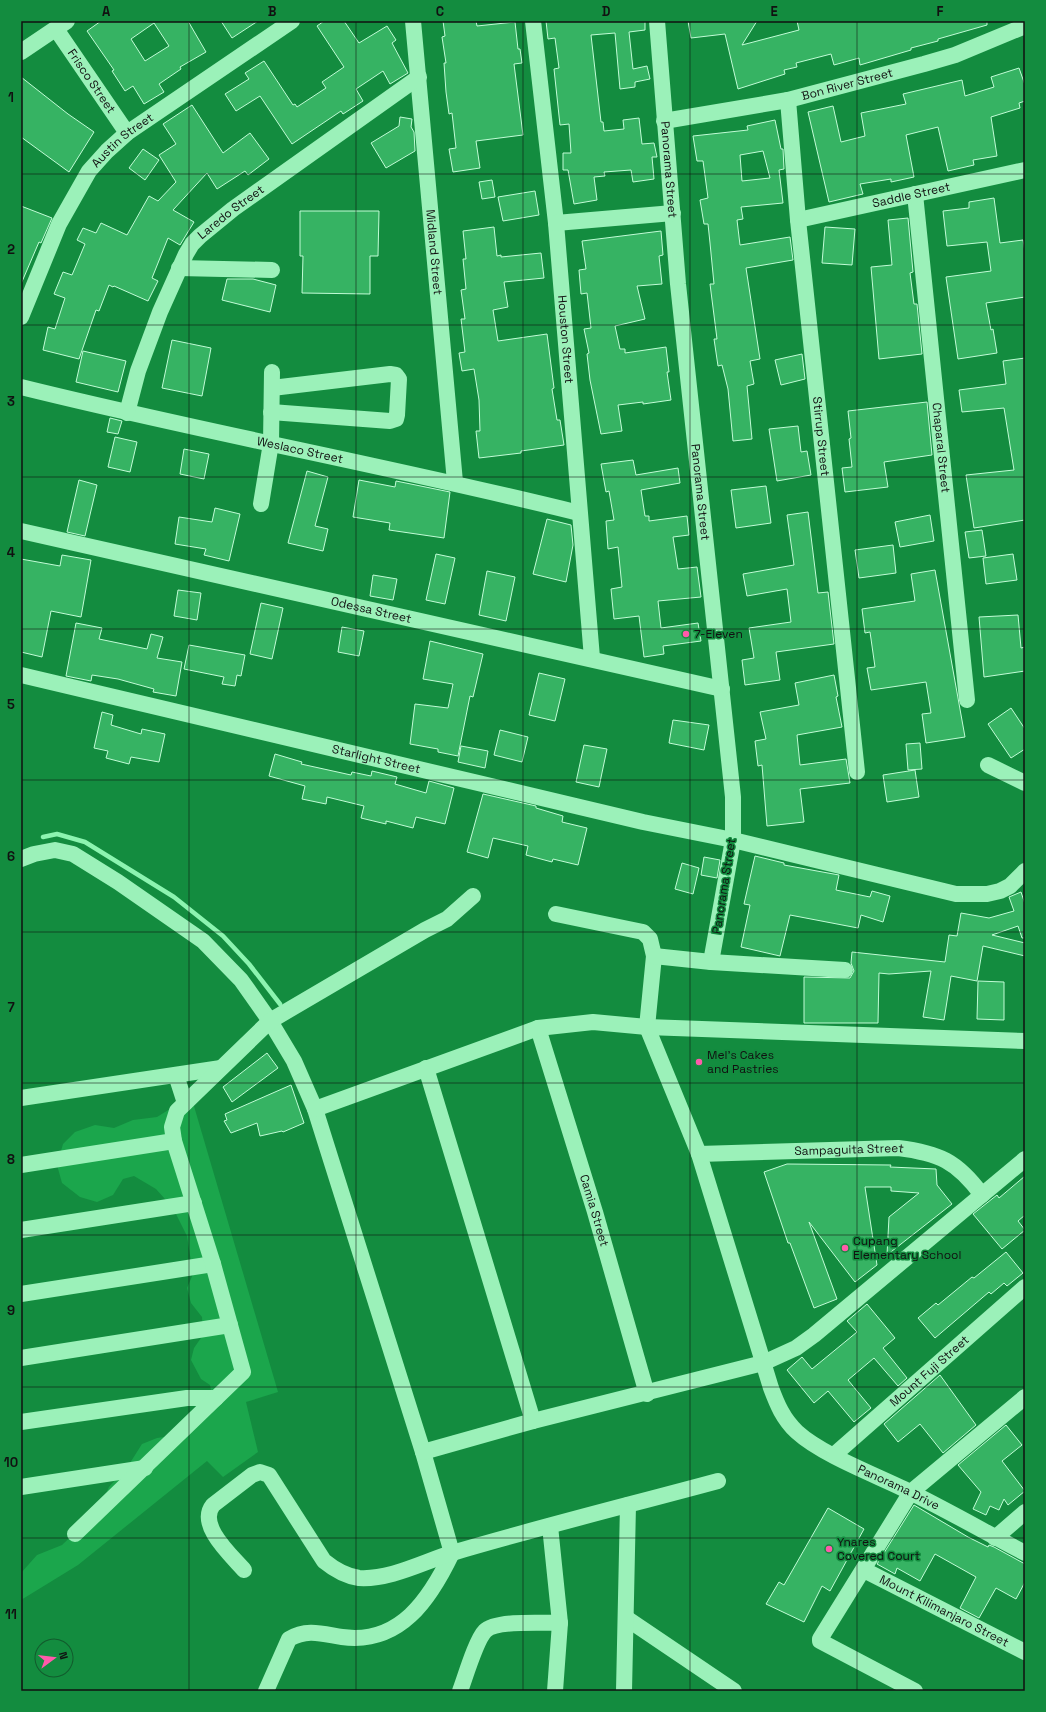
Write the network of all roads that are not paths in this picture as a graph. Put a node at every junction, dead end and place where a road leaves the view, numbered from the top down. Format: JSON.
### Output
{"nodes":[{"id":1,"x":292,"y":21,"type":"edge"},
{"id":2,"x":413,"y":21,"type":"edge"},
{"id":3,"x":533,"y":21,"type":"edge"},
{"id":4,"x":657,"y":21,"type":"edge"},
{"id":5,"x":61,"y":25,"type":"edge"},
{"id":6,"x":1022,"y":25,"type":"edge"},
{"id":7,"x":21,"y":52,"type":"edge"},
{"id":8,"x":419,"y":77,"type":"junction"},
{"id":9,"x":788,"y":100,"type":"junction"},
{"id":10,"x":664,"y":121,"type":"junction"},
{"id":11,"x":127,"y":133,"type":"junction"},
{"id":12,"x":1025,"y":170,"type":"edge"},
{"id":13,"x":914,"y":194,"type":"junction"},
{"id":14,"x":673,"y":214,"type":"junction"},
{"id":15,"x":798,"y":220,"type":"junction"},
{"id":16,"x":556,"y":223,"type":"junction"},
{"id":17,"x":179,"y":268,"type":"junction"},
{"id":18,"x":272,"y":270,"type":"dead end"},
{"id":19,"x":21,"y":317,"type":"edge"},
{"id":20,"x":21,"y":387,"type":"edge"},
{"id":21,"x":272,"y":412,"type":"junction"},
{"id":22,"x":127,"y":413,"type":"junction"},
{"id":23,"x":271,"y":443,"type":"junction"},
{"id":24,"x":455,"y":482,"type":"junction"},
{"id":25,"x":261,"y":504,"type":"dead end"},
{"id":26,"x":579,"y":513,"type":"junction"},
{"id":27,"x":21,"y":531,"type":"edge"},
{"id":28,"x":592,"y":658,"type":"junction"},
{"id":29,"x":21,"y":675,"type":"edge"},
{"id":30,"x":722,"y":689,"type":"junction"},
{"id":31,"x":967,"y":700,"type":"dead end"},
{"id":32,"x":988,"y":765,"type":"dead end"},
{"id":33,"x":857,"y":772,"type":"dead end"},
{"id":34,"x":1025,"y":783,"type":"edge"},
{"id":35,"x":733,"y":840,"type":"junction"},
{"id":36,"x":21,"y":860,"type":"edge"},
{"id":37,"x":1025,"y":872,"type":"edge"},
{"id":38,"x":473,"y":896,"type":"dead end"},
{"id":39,"x":556,"y":914,"type":"dead end"},
{"id":40,"x":654,"y":956,"type":"junction"},
{"id":41,"x":711,"y":962,"type":"junction"},
{"id":42,"x":845,"y":970,"type":"dead end"},
{"id":43,"x":270,"y":1021,"type":"junction"},
{"id":44,"x":647,"y":1027,"type":"junction"},
{"id":45,"x":538,"y":1028,"type":"junction"},
{"id":46,"x":1025,"y":1041,"type":"edge"},
{"id":47,"x":221,"y":1068,"type":"junction"},
{"id":48,"x":426,"y":1068,"type":"junction"},
{"id":49,"x":176,"y":1076,"type":"junction"},
{"id":50,"x":21,"y":1098,"type":"edge"},
{"id":51,"x":185,"y":1103,"type":"junction"},
{"id":52,"x":316,"y":1109,"type":"junction"},
{"id":53,"x":174,"y":1141,"type":"junction"},
{"id":54,"x":699,"y":1154,"type":"junction"},
{"id":55,"x":1025,"y":1159,"type":"edge"},
{"id":56,"x":21,"y":1165,"type":"edge"},
{"id":57,"x":982,"y":1195,"type":"junction"},
{"id":58,"x":194,"y":1203,"type":"junction"},
{"id":59,"x":21,"y":1230,"type":"edge"},
{"id":60,"x":213,"y":1264,"type":"junction"},
{"id":61,"x":1025,"y":1288,"type":"edge"},
{"id":62,"x":21,"y":1294,"type":"edge"},
{"id":63,"x":230,"y":1325,"type":"junction"},
{"id":64,"x":21,"y":1358,"type":"edge"},
{"id":65,"x":763,"y":1363,"type":"junction"},
{"id":66,"x":647,"y":1394,"type":"junction"},
{"id":67,"x":1025,"y":1397,"type":"edge"},
{"id":68,"x":216,"y":1398,"type":"junction"},
{"id":69,"x":533,"y":1421,"type":"junction"},
{"id":70,"x":21,"y":1422,"type":"edge"},
{"id":71,"x":423,"y":1452,"type":"junction"},
{"id":72,"x":834,"y":1455,"type":"junction"},
{"id":73,"x":145,"y":1468,"type":"junction"},
{"id":74,"x":718,"y":1481,"type":"dead end"},
{"id":75,"x":21,"y":1487,"type":"edge"},
{"id":76,"x":911,"y":1492,"type":"junction"},
{"id":77,"x":628,"y":1505,"type":"junction"},
{"id":78,"x":1025,"y":1512,"type":"edge"},
{"id":79,"x":550,"y":1526,"type":"junction"},
{"id":80,"x":75,"y":1534,"type":"dead end"},
{"id":81,"x":995,"y":1538,"type":"junction"},
{"id":82,"x":452,"y":1553,"type":"junction"},
{"id":83,"x":1025,"y":1553,"type":"edge"},
{"id":84,"x":244,"y":1570,"type":"dead end"},
{"id":85,"x":864,"y":1570,"type":"junction"},
{"id":86,"x":626,"y":1618,"type":"junction"},
{"id":87,"x":560,"y":1623,"type":"junction"},
{"id":88,"x":1025,"y":1652,"type":"edge"},
{"id":89,"x":266,"y":1691,"type":"edge"},
{"id":90,"x":460,"y":1691,"type":"edge"},
{"id":91,"x":555,"y":1691,"type":"edge"},
{"id":92,"x":624,"y":1691,"type":"edge"},
{"id":93,"x":734,"y":1691,"type":"edge"},
{"id":94,"x":915,"y":1691,"type":"edge"}],
"edges":[{"from":1,"to":11,"type":"street","name":"Austin Street"},
{"from":2,"to":8,"type":"street","name":"Midland Street"},
{"from":3,"to":16,"type":"street","name":"Houston Street"},
{"from":4,"to":10,"type":"street","name":"Panorama Street"},
{"from":5,"to":7,"type":"street"},
{"from":5,"to":11,"type":"street","name":"Frisco Street"},
{"from":6,"to":9,"type":"street","name":"Bon River Street"},
{"from":8,"to":17,"type":"street","name":"Laredo Street"},
{"from":8,"to":24,"type":"street","name":"Midland Street"},
{"from":9,"to":10,"type":"street","name":"Bon River Street"},
{"from":9,"to":15,"type":"street","name":"Stirrup Street"},
{"from":10,"to":14,"type":"street","name":"Panorama Street"},
{"from":11,"to":19,"type":"street","name":"Austin Street"},
{"from":12,"to":13,"type":"street","name":"Saddle Street"},
{"from":13,"to":15,"type":"street","name":"Saddle Street"},
{"from":13,"to":31,"type":"street","name":"Chaparal Street"},
{"from":14,"to":16,"type":"street"},
{"from":14,"to":30,"type":"street","name":"Panorama Street"},
{"from":15,"to":33,"type":"street","name":"Stirrup Street"},
{"from":16,"to":26,"type":"street","name":"Houston Street"},
{"from":17,"to":18,"type":"street"},
{"from":17,"to":22,"type":"street","name":"Laredo Street"},
{"from":20,"to":22,"type":"street","name":"Weslaco Street"},
{"from":21,"to":21,"type":"street"},
{"from":21,"to":23,"type":"street"},
{"from":22,"to":23,"type":"street","name":"Weslaco Street"},
{"from":23,"to":24,"type":"street","name":"Weslaco Street"},
{"from":23,"to":25,"type":"street"},
{"from":24,"to":26,"type":"street","name":"Weslaco Street"},
{"from":26,"to":28,"type":"street","name":"Houston Street"},
{"from":27,"to":28,"type":"street","name":"Odessa Street"},
{"from":28,"to":30,"type":"street","name":"Odessa Street"},
{"from":29,"to":35,"type":"street","name":"Starlight Street"},
{"from":30,"to":35,"type":"street","name":"Panorama Street"},
{"from":32,"to":34,"type":"street"},
{"from":35,"to":37,"type":"street","name":"Starlight Street"},
{"from":35,"to":41,"type":"street","name":"Panorama Street"},
{"from":36,"to":43,"type":"street"},
{"from":38,"to":43,"type":"street"},
{"from":39,"to":40,"type":"street"},
{"from":40,"to":41,"type":"street"},
{"from":40,"to":44,"type":"street"},
{"from":41,"to":42,"type":"street"},
{"from":43,"to":47,"type":"street"},
{"from":43,"to":52,"type":"street"},
{"from":44,"to":45,"type":"street"},
{"from":44,"to":46,"type":"street"},
{"from":44,"to":54,"type":"street"},
{"from":45,"to":48,"type":"street"},
{"from":45,"to":66,"type":"street","name":"Camia Street"},
{"from":47,"to":49,"type":"street"},
{"from":47,"to":51,"type":"street"},
{"from":48,"to":52,"type":"street"},
{"from":48,"to":69,"type":"street"},
{"from":49,"to":50,"type":"street"},
{"from":49,"to":51,"type":"street"},
{"from":51,"to":53,"type":"street"},
{"from":52,"to":71,"type":"street"},
{"from":53,"to":56,"type":"street"},
{"from":53,"to":58,"type":"street"},
{"from":54,"to":57,"type":"street","name":"Sampaguita Street"},
{"from":54,"to":65,"type":"street"},
{"from":55,"to":57,"type":"street"},
{"from":57,"to":65,"type":"street"},
{"from":58,"to":59,"type":"street"},
{"from":58,"to":60,"type":"street"},
{"from":60,"to":62,"type":"street"},
{"from":60,"to":63,"type":"street"},
{"from":61,"to":72,"type":"street","name":"Mount Fuji Street"},
{"from":63,"to":64,"type":"street"},
{"from":63,"to":68,"type":"street"},
{"from":65,"to":66,"type":"street"},
{"from":65,"to":72,"type":"street","name":"Panorama Drive"},
{"from":66,"to":69,"type":"street"},
{"from":67,"to":76,"type":"street"},
{"from":68,"to":70,"type":"street"},
{"from":68,"to":73,"type":"street"},
{"from":69,"to":71,"type":"street"},
{"from":71,"to":82,"type":"street"},
{"from":72,"to":76,"type":"street","name":"Panorama Drive"},
{"from":73,"to":75,"type":"street"},
{"from":73,"to":80,"type":"street"},
{"from":74,"to":77,"type":"street"},
{"from":76,"to":81,"type":"street","name":"Panorama Drive"},
{"from":76,"to":85,"type":"street"},
{"from":77,"to":79,"type":"street"},
{"from":77,"to":86,"type":"street"},
{"from":78,"to":81,"type":"street"},
{"from":79,"to":82,"type":"street"},
{"from":79,"to":87,"type":"street"},
{"from":81,"to":83,"type":"street","name":"Panorama Drive"},
{"from":82,"to":84,"type":"street"},
{"from":82,"to":89,"type":"street"},
{"from":85,"to":88,"type":"street","name":"Mount Kilimanjaro Street"},
{"from":85,"to":94,"type":"street"},
{"from":86,"to":92,"type":"street"},
{"from":86,"to":93,"type":"street"},
{"from":87,"to":90,"type":"street"},
{"from":87,"to":91,"type":"street"}]}
